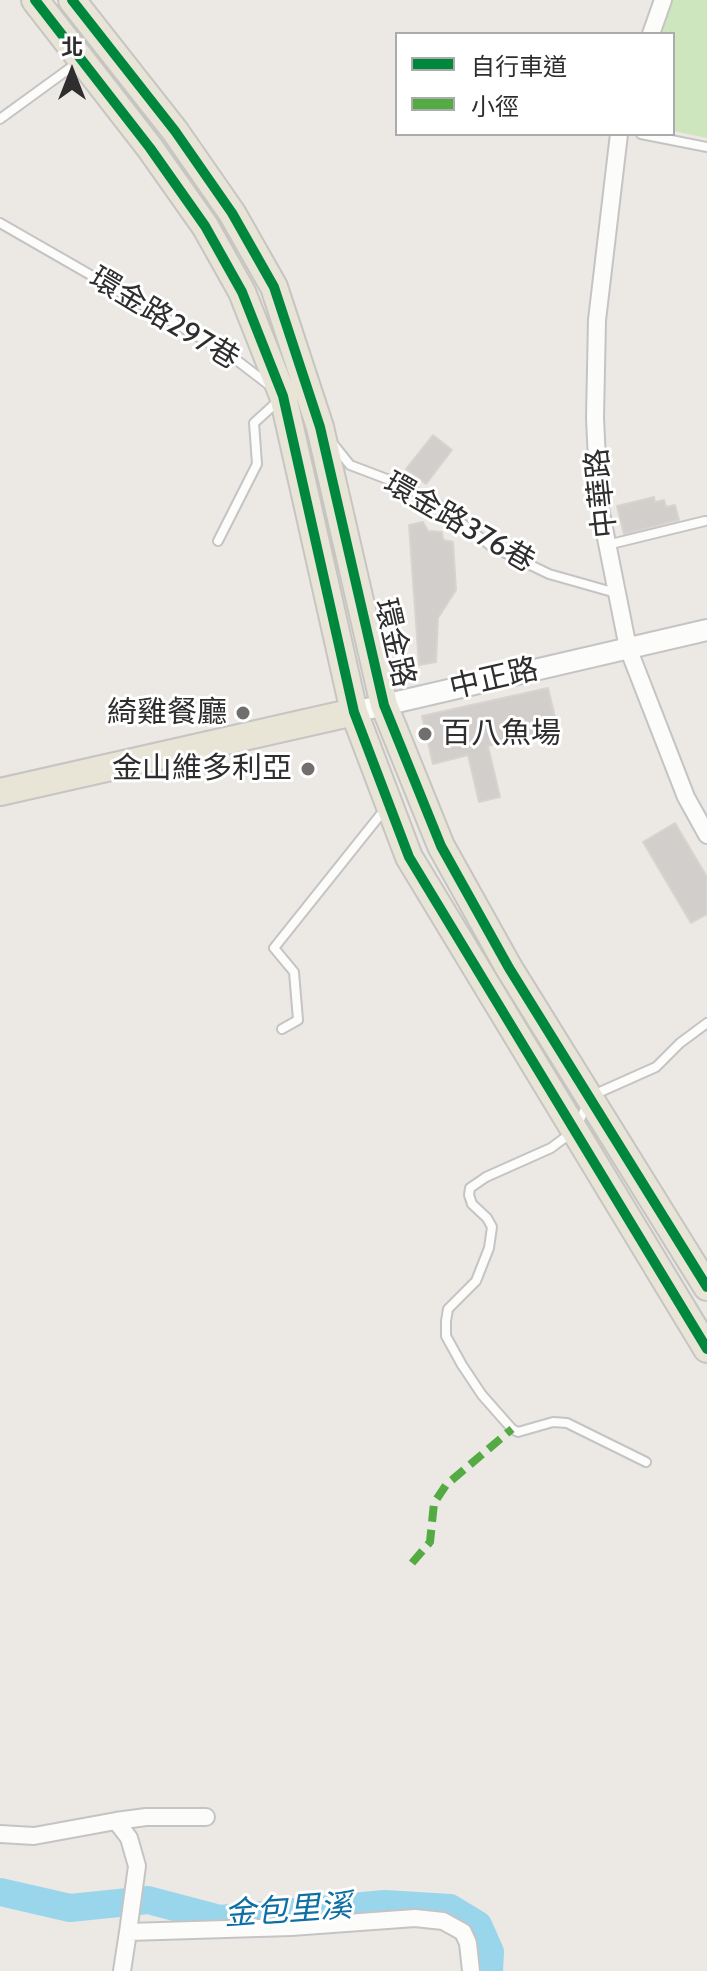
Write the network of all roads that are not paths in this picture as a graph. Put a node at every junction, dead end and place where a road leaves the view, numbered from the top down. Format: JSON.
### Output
{"nodes":[{"id":1,"x":35,"y":0,"type":"edge"},
{"id":2,"x":72,"y":0,"type":"edge"},
{"id":3,"x":663,"y":0,"type":"edge"},
{"id":4,"x":652,"y":32,"type":"edge"},
{"id":5,"x":81,"y":60,"type":"junction"},
{"id":6,"x":0,"y":119,"type":"edge"},
{"id":7,"x":619,"y":136,"type":"edge"},
{"id":8,"x":651,"y":136,"type":"edge"},
{"id":9,"x":707,"y":147,"type":"edge"},
{"id":10,"x":0,"y":223,"type":"edge"},
{"id":11,"x":290,"y":402,"type":"junction"},
{"id":12,"x":314,"y":422,"type":"junction"},
{"id":13,"x":705,"y":521,"type":"dead end"},
{"id":14,"x":218,"y":541,"type":"dead end"},
{"id":15,"x":607,"y":545,"type":"junction"},
{"id":16,"x":616,"y":593,"type":"junction"},
{"id":17,"x":707,"y":630,"type":"edge"},
{"id":18,"x":628,"y":648,"type":"junction"},
{"id":19,"x":384,"y":705,"type":"junction"},
{"id":20,"x":354,"y":712,"type":"junction"},
{"id":21,"x":0,"y":792,"type":"edge"},
{"id":22,"x":389,"y":804,"type":"junction"},
{"id":23,"x":707,"y":835,"type":"edge"},
{"id":24,"x":707,"y":1023,"type":"edge"},
{"id":25,"x":282,"y":1029,"type":"dead end"},
{"id":26,"x":591,"y":1096,"type":"junction"},
{"id":27,"x":575,"y":1130,"type":"junction"},
{"id":28,"x":707,"y":1287,"type":"edge"},
{"id":29,"x":707,"y":1349,"type":"edge"},
{"id":30,"x":646,"y":1462,"type":"dead end"},
{"id":31,"x":206,"y":1817,"type":"dead end"},
{"id":32,"x":116,"y":1821,"type":"junction"},
{"id":33,"x":0,"y":1834,"type":"edge"},
{"id":34,"x":128,"y":1932,"type":"junction"},
{"id":35,"x":122,"y":1971,"type":"edge"},
{"id":36,"x":471,"y":1971,"type":"edge"}],
"edges":[{"from":1,"to":5,"type":"main road","name":"環金路"},
{"from":2,"to":12,"type":"main road","name":"環金路"},
{"from":3,"to":4,"type":"street"},
{"from":5,"to":6,"type":"lane"},
{"from":5,"to":11,"type":"main road","name":"環金路"},
{"from":7,"to":15,"type":"street","name":"中華路"},
{"from":8,"to":9,"type":"lane"},
{"from":10,"to":11,"type":"lane","name":"環金路297巷"},
{"from":11,"to":14,"type":"lane"},
{"from":11,"to":20,"type":"main road","name":"環金路"},
{"from":12,"to":16,"type":"lane","name":"環金路376巷"},
{"from":12,"to":19,"type":"main road","name":"環金路"},
{"from":13,"to":15,"type":"lane"},
{"from":15,"to":16,"type":"street","name":"中華路"},
{"from":16,"to":18,"type":"street","name":"中華路"},
{"from":17,"to":18,"type":"street","name":"中正路"},
{"from":18,"to":19,"type":"street","name":"中正路"},
{"from":18,"to":23,"type":"street","name":"中華路"},
{"from":19,"to":20,"type":"street","name":"中正路"},
{"from":19,"to":26,"type":"main road","name":"環金路"},
{"from":20,"to":21,"type":"main road","name":"中正路"},
{"from":20,"to":22,"type":"main road","name":"環金路"},
{"from":22,"to":25,"type":"lane"},
{"from":22,"to":27,"type":"main road","name":"環金路"},
{"from":24,"to":26,"type":"lane"},
{"from":26,"to":27,"type":"lane"},
{"from":26,"to":28,"type":"main road","name":"環金路"},
{"from":27,"to":29,"type":"main road","name":"環金路"},
{"from":27,"to":30,"type":"lane"},
{"from":31,"to":32,"type":"street"},
{"from":32,"to":33,"type":"street"},
{"from":32,"to":34,"type":"street"},
{"from":34,"to":35,"type":"street"},
{"from":34,"to":36,"type":"street"}]}
